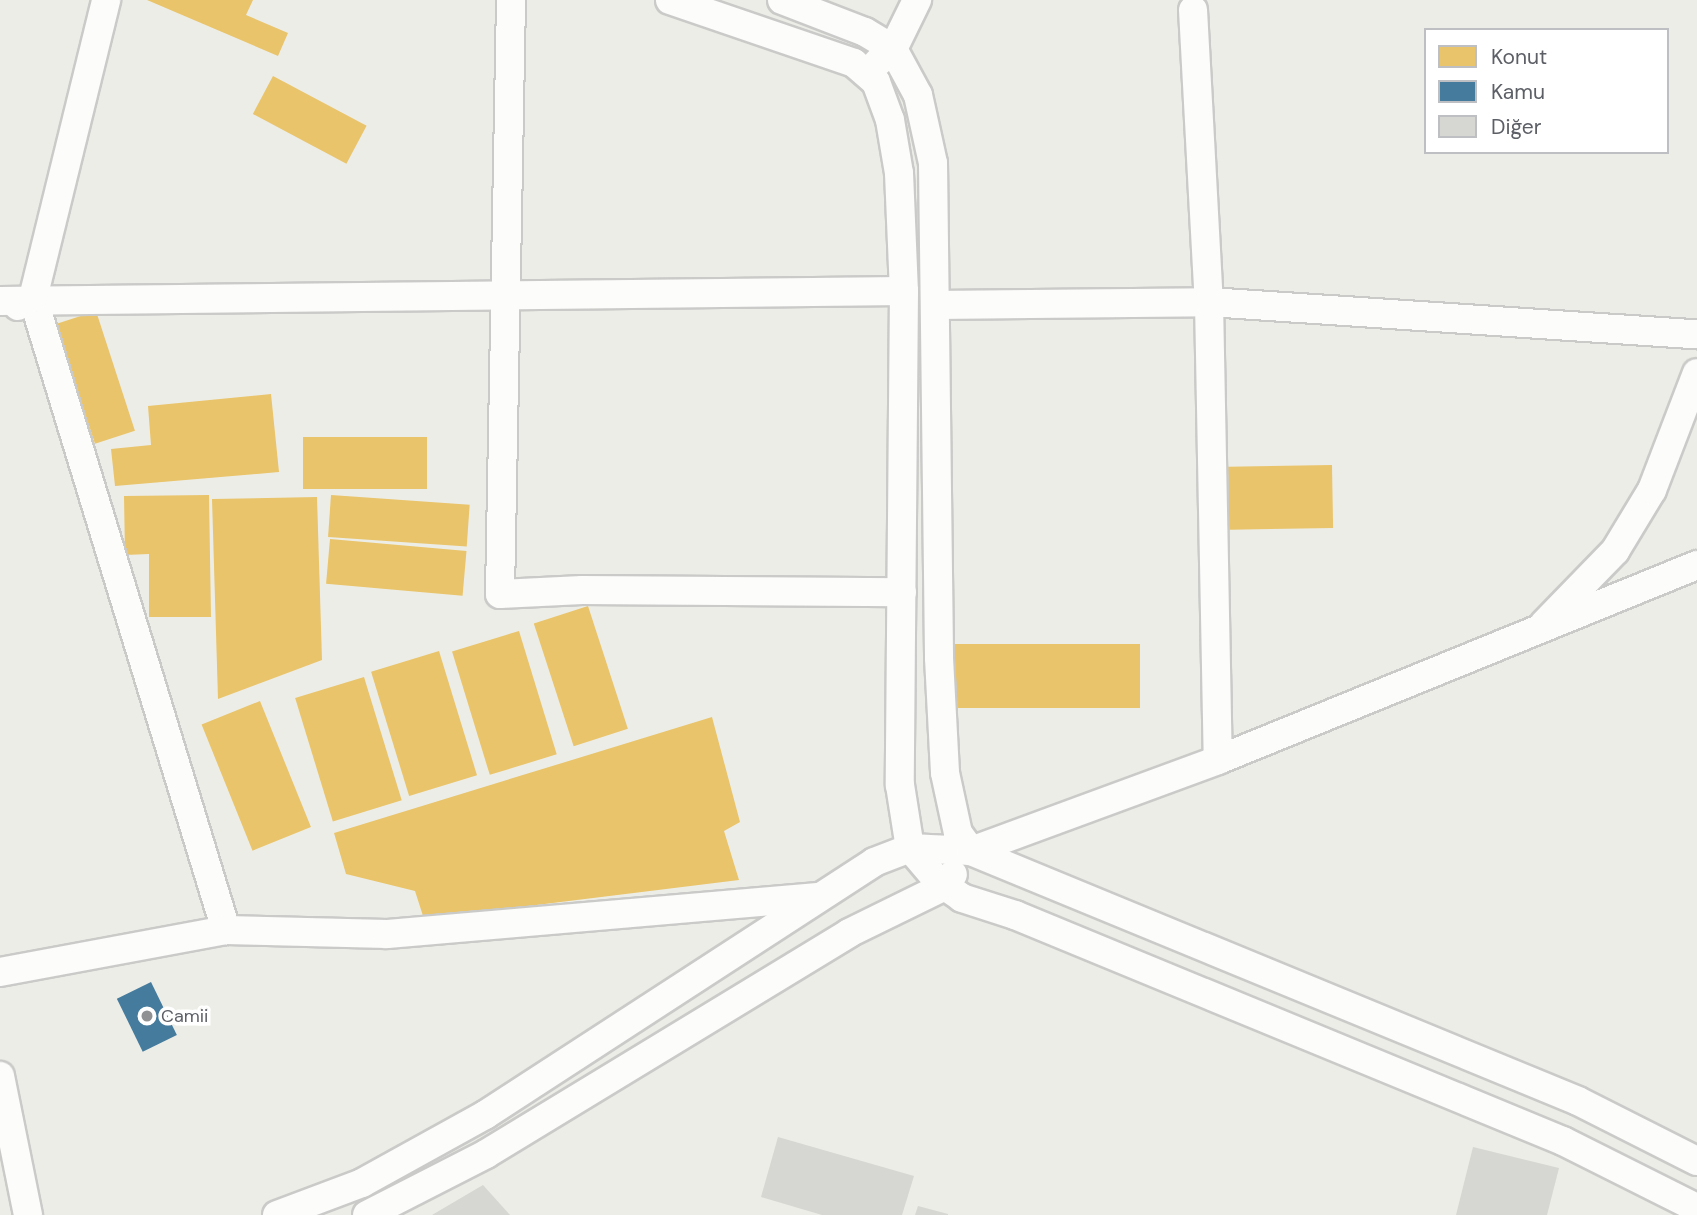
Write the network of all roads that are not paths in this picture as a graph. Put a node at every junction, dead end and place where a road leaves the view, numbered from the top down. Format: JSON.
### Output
{"nodes":[{"id":1,"x":106,"y":0,"type":"edge"},
{"id":2,"x":511,"y":0,"type":"edge"},
{"id":3,"x":670,"y":0,"type":"edge"},
{"id":4,"x":782,"y":0,"type":"edge"},
{"id":5,"x":917,"y":0,"type":"edge"},
{"id":6,"x":1193,"y":10,"type":"dead end"},
{"id":7,"x":893,"y":49,"type":"junction"},
{"id":8,"x":865,"y":72,"type":"junction"},
{"id":9,"x":905,"y":291,"type":"junction"},
{"id":10,"x":33,"y":298,"type":"junction"},
{"id":11,"x":503,"y":298,"type":"junction"},
{"id":12,"x":0,"y":301,"type":"edge"},
{"id":13,"x":1209,"y":302,"type":"junction"},
{"id":14,"x":936,"y":305,"type":"junction"},
{"id":15,"x":0,"y":315,"type":"edge"},
{"id":16,"x":1697,"y":334,"type":"edge"},
{"id":17,"x":1697,"y":373,"type":"edge"},
{"id":18,"x":1697,"y":565,"type":"edge"},
{"id":19,"x":902,"y":592,"type":"junction"},
{"id":20,"x":1535,"y":633,"type":"junction"},
{"id":21,"x":939,"y":658,"type":"junction"},
{"id":22,"x":901,"y":659,"type":"junction"},
{"id":23,"x":1218,"y":760,"type":"junction"},
{"id":24,"x":910,"y":848,"type":"junction"},
{"id":25,"x":971,"y":852,"type":"junction"},
{"id":26,"x":945,"y":886,"type":"junction"},
{"id":27,"x":824,"y":897,"type":"junction"},
{"id":28,"x":226,"y":930,"type":"junction"},
{"id":29,"x":0,"y":972,"type":"edge"},
{"id":30,"x":0,"y":1076,"type":"edge"},
{"id":31,"x":1697,"y":1161,"type":"edge"},
{"id":32,"x":1697,"y":1208,"type":"edge"},
{"id":33,"x":28,"y":1215,"type":"edge"},
{"id":34,"x":277,"y":1215,"type":"edge"},
{"id":35,"x":367,"y":1215,"type":"edge"}],
"edges":[{"from":1,"to":10,"type":"street"},
{"from":2,"to":11,"type":"street"},
{"from":3,"to":8,"type":"street"},
{"from":4,"to":7,"type":"street"},
{"from":5,"to":7,"type":"street"},
{"from":6,"to":13,"type":"street"},
{"from":7,"to":8,"type":"street"},
{"from":7,"to":14,"type":"street"},
{"from":8,"to":9,"type":"street"},
{"from":9,"to":11,"type":"street"},
{"from":9,"to":19,"type":"street"},
{"from":10,"to":11,"type":"street"},
{"from":10,"to":12,"type":"street"},
{"from":10,"to":15,"type":"street"},
{"from":10,"to":28,"type":"street"},
{"from":11,"to":19,"type":"street"},
{"from":13,"to":14,"type":"street"},
{"from":13,"to":16,"type":"street"},
{"from":13,"to":23,"type":"street"},
{"from":14,"to":21,"type":"street"},
{"from":17,"to":20,"type":"street"},
{"from":18,"to":20,"type":"street"},
{"from":19,"to":22,"type":"street"},
{"from":20,"to":23,"type":"street"},
{"from":21,"to":22,"type":"street"},
{"from":21,"to":25,"type":"street"},
{"from":22,"to":24,"type":"street"},
{"from":23,"to":25,"type":"street"},
{"from":24,"to":25,"type":"street"},
{"from":24,"to":26,"type":"street"},
{"from":24,"to":27,"type":"street"},
{"from":25,"to":26,"type":"street"},
{"from":25,"to":31,"type":"street"},
{"from":26,"to":32,"type":"street"},
{"from":26,"to":35,"type":"street"},
{"from":27,"to":28,"type":"street"},
{"from":27,"to":34,"type":"street"},
{"from":28,"to":29,"type":"street"},
{"from":30,"to":33,"type":"street"}]}
